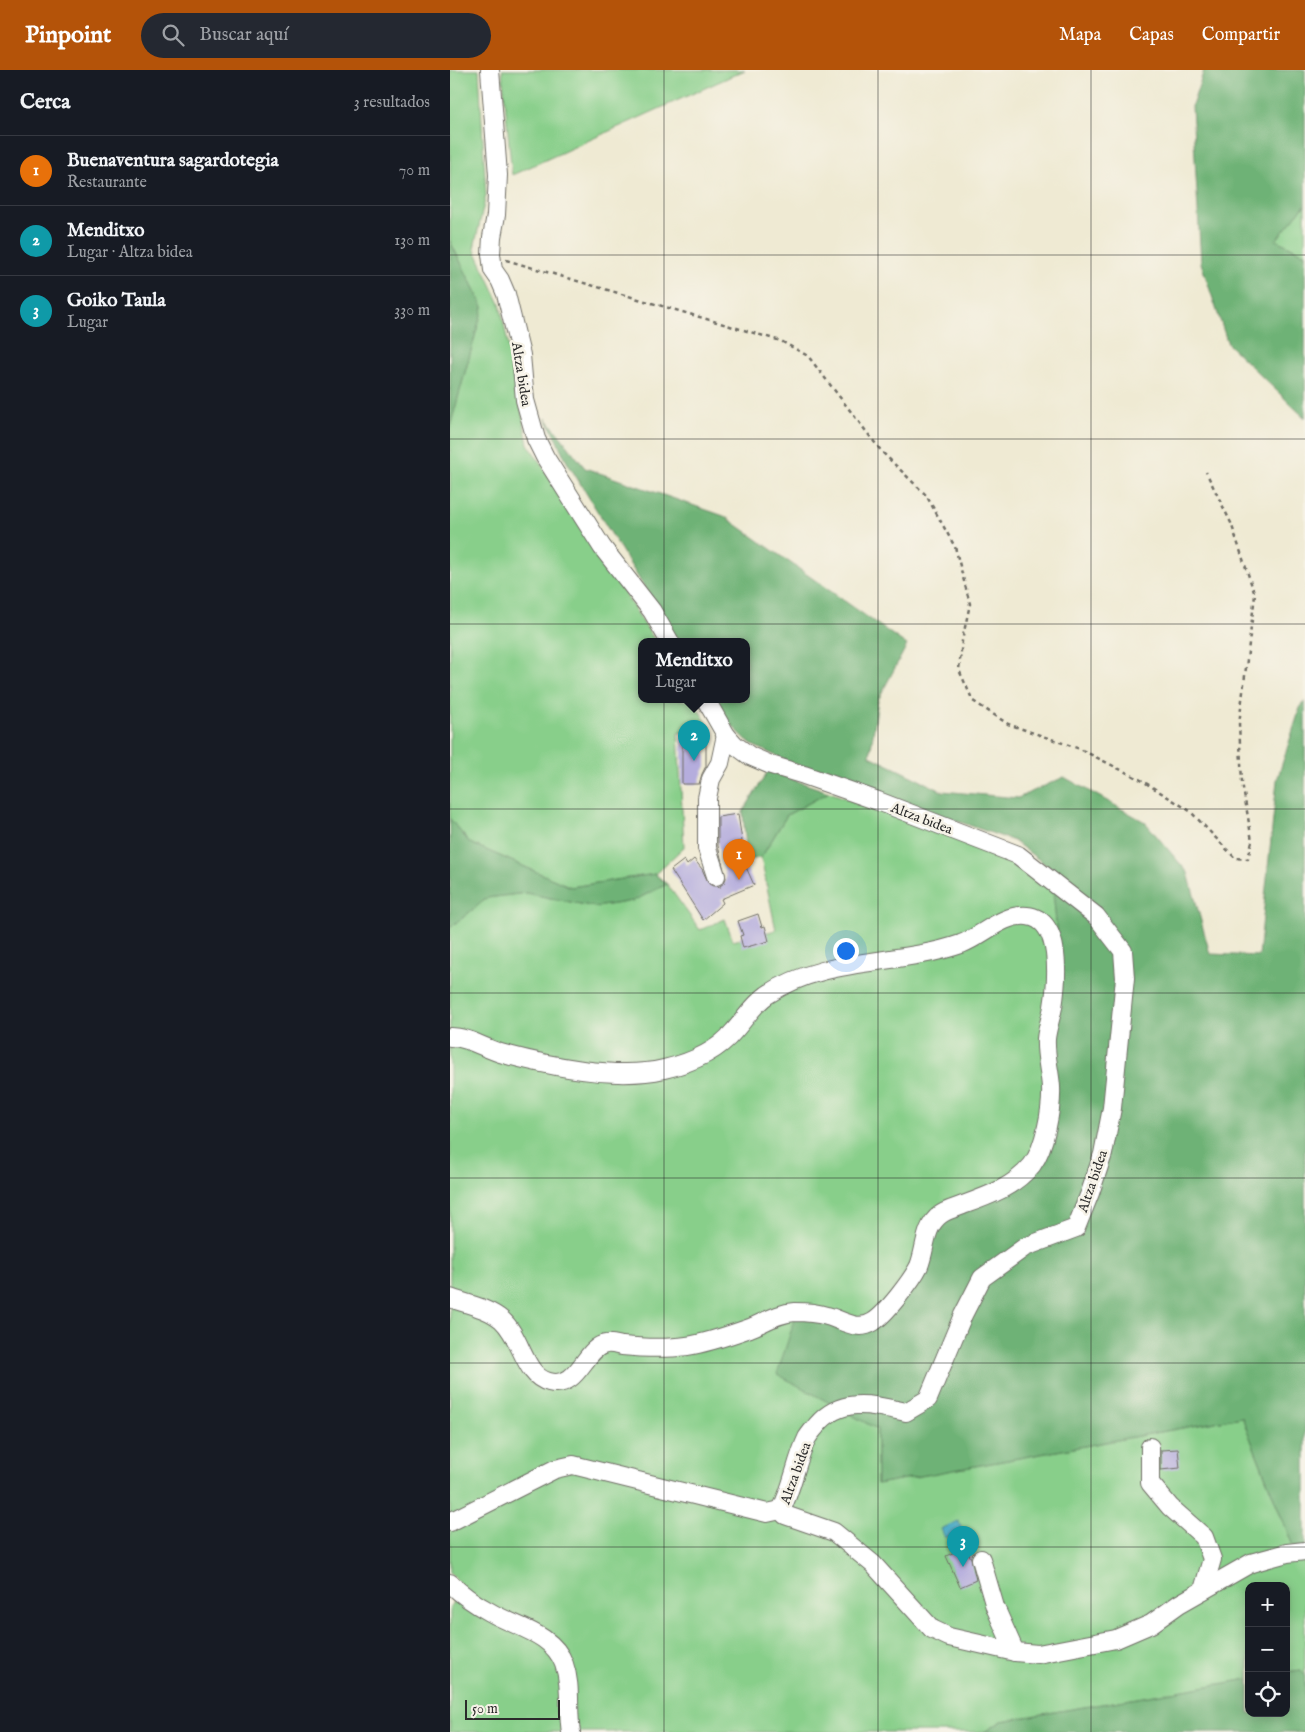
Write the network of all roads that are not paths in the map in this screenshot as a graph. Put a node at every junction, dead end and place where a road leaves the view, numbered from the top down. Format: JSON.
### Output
{"nodes":[{"id":1,"x":490,"y":70,"type":"edge"},
{"id":2,"x":668,"y":638,"type":"edge"},
{"id":3,"x":708,"y":703,"type":"edge"},
{"id":4,"x":726,"y":735,"type":"junction"},
{"id":5,"x":716,"y":876,"type":"dead end"},
{"id":6,"x":450,"y":1037,"type":"edge"},
{"id":7,"x":450,"y":1298,"type":"edge"},
{"id":8,"x":1150,"y":1448,"type":"dead end"},
{"id":9,"x":781,"y":1510,"type":"junction"},
{"id":10,"x":450,"y":1522,"type":"edge"},
{"id":11,"x":1305,"y":1551,"type":"edge"},
{"id":12,"x":982,"y":1559,"type":"dead end"},
{"id":13,"x":451,"y":1586,"type":"edge"},
{"id":14,"x":1203,"y":1590,"type":"junction"},
{"id":15,"x":1015,"y":1652,"type":"junction"},
{"id":16,"x":571,"y":1732,"type":"edge"}],
"edges":[{"from":1,"to":2,"type":"street","name":"Altza bidea"},
{"from":3,"to":4,"type":"street","name":"Altza bidea"},
{"from":4,"to":5,"type":"street"},
{"from":4,"to":9,"type":"street","name":"Altza bidea"},
{"from":6,"to":7,"type":"street"},
{"from":8,"to":14,"type":"street"},
{"from":9,"to":10,"type":"street","name":"Altza bidea"},
{"from":9,"to":15,"type":"street"},
{"from":11,"to":14,"type":"street"},
{"from":12,"to":15,"type":"street"},
{"from":13,"to":16,"type":"street"},
{"from":14,"to":15,"type":"street"}]}
